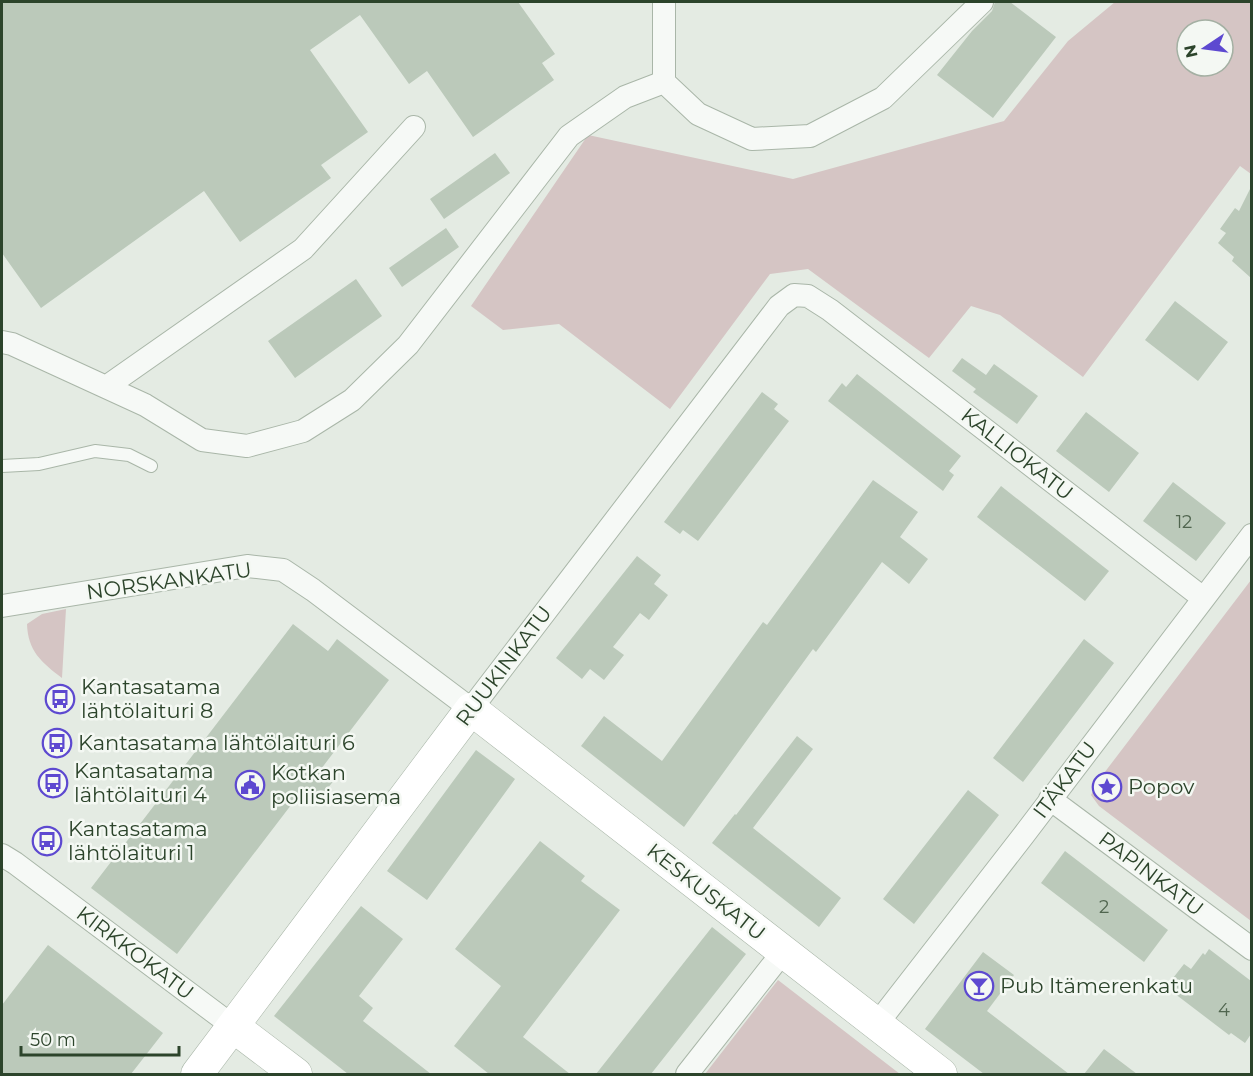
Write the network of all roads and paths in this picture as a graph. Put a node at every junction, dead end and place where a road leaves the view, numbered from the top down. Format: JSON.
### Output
{"nodes":[{"id":1,"x":664,"y":2,"type":"edge"},
{"id":2,"x":982,"y":2,"type":"edge"},
{"id":3,"x":664,"y":82,"type":"junction"},
{"id":4,"x":414,"y":127,"type":"dead end"},
{"id":5,"x":830,"y":310,"type":"joint"},
{"id":6,"x":2,"y":342,"type":"edge"},
{"id":7,"x":106,"y":387,"type":"junction"},
{"id":8,"x":2,"y":466,"type":"edge"},
{"id":9,"x":152,"y":466,"type":"dead end"},
{"id":10,"x":1251,"y":535,"type":"edge"},
{"id":11,"x":1203,"y":598,"type":"junction"},
{"id":12,"x":2,"y":606,"type":"edge"},
{"id":13,"x":471,"y":709,"type":"junction"},
{"id":14,"x":1050,"y":799,"type":"junction"},
{"id":15,"x":2,"y":855,"type":"edge"},
{"id":16,"x":1251,"y":949,"type":"edge"},
{"id":17,"x":783,"y":952,"type":"junction"},
{"id":18,"x":877,"y":1024,"type":"junction"},
{"id":19,"x":234,"y":1027,"type":"junction"},
{"id":20,"x":197,"y":1074,"type":"edge"},
{"id":21,"x":296,"y":1074,"type":"edge"},
{"id":22,"x":687,"y":1074,"type":"edge"},
{"id":23,"x":941,"y":1074,"type":"edge"}],
"edges":[{"from":1,"to":3,"type":"street"},
{"from":2,"to":3,"type":"street"},
{"from":3,"to":7,"type":"street"},
{"from":4,"to":7,"type":"street"},
{"from":5,"to":11,"type":"street","name":"KALLIOKATU"},
{"from":5,"to":13,"type":"street","name":"RUUKINKATU"},
{"from":6,"to":7,"type":"street"},
{"from":8,"to":9,"type":"lane"},
{"from":10,"to":11,"type":"street","name":"ITÄKATU"},
{"from":11,"to":14,"type":"street","name":"ITÄKATU"},
{"from":12,"to":13,"type":"street","name":"NORSKANKATU"},
{"from":13,"to":17,"type":"main road","name":"KESKUSKATU"},
{"from":13,"to":19,"type":"main road","name":"RUUKINKATU"},
{"from":14,"to":16,"type":"street","name":"PAPINKATU"},
{"from":14,"to":18,"type":"street","name":"ITÄKATU"},
{"from":15,"to":19,"type":"street","name":"KIRKKOKATU"},
{"from":17,"to":18,"type":"main road","name":"KESKUSKATU"},
{"from":17,"to":22,"type":"street"},
{"from":18,"to":23,"type":"main road","name":"KESKUSKATU"},
{"from":19,"to":20,"type":"main road","name":"RUUKINKATU"},
{"from":19,"to":21,"type":"main road","name":"KIRKKOKATU"}]}
